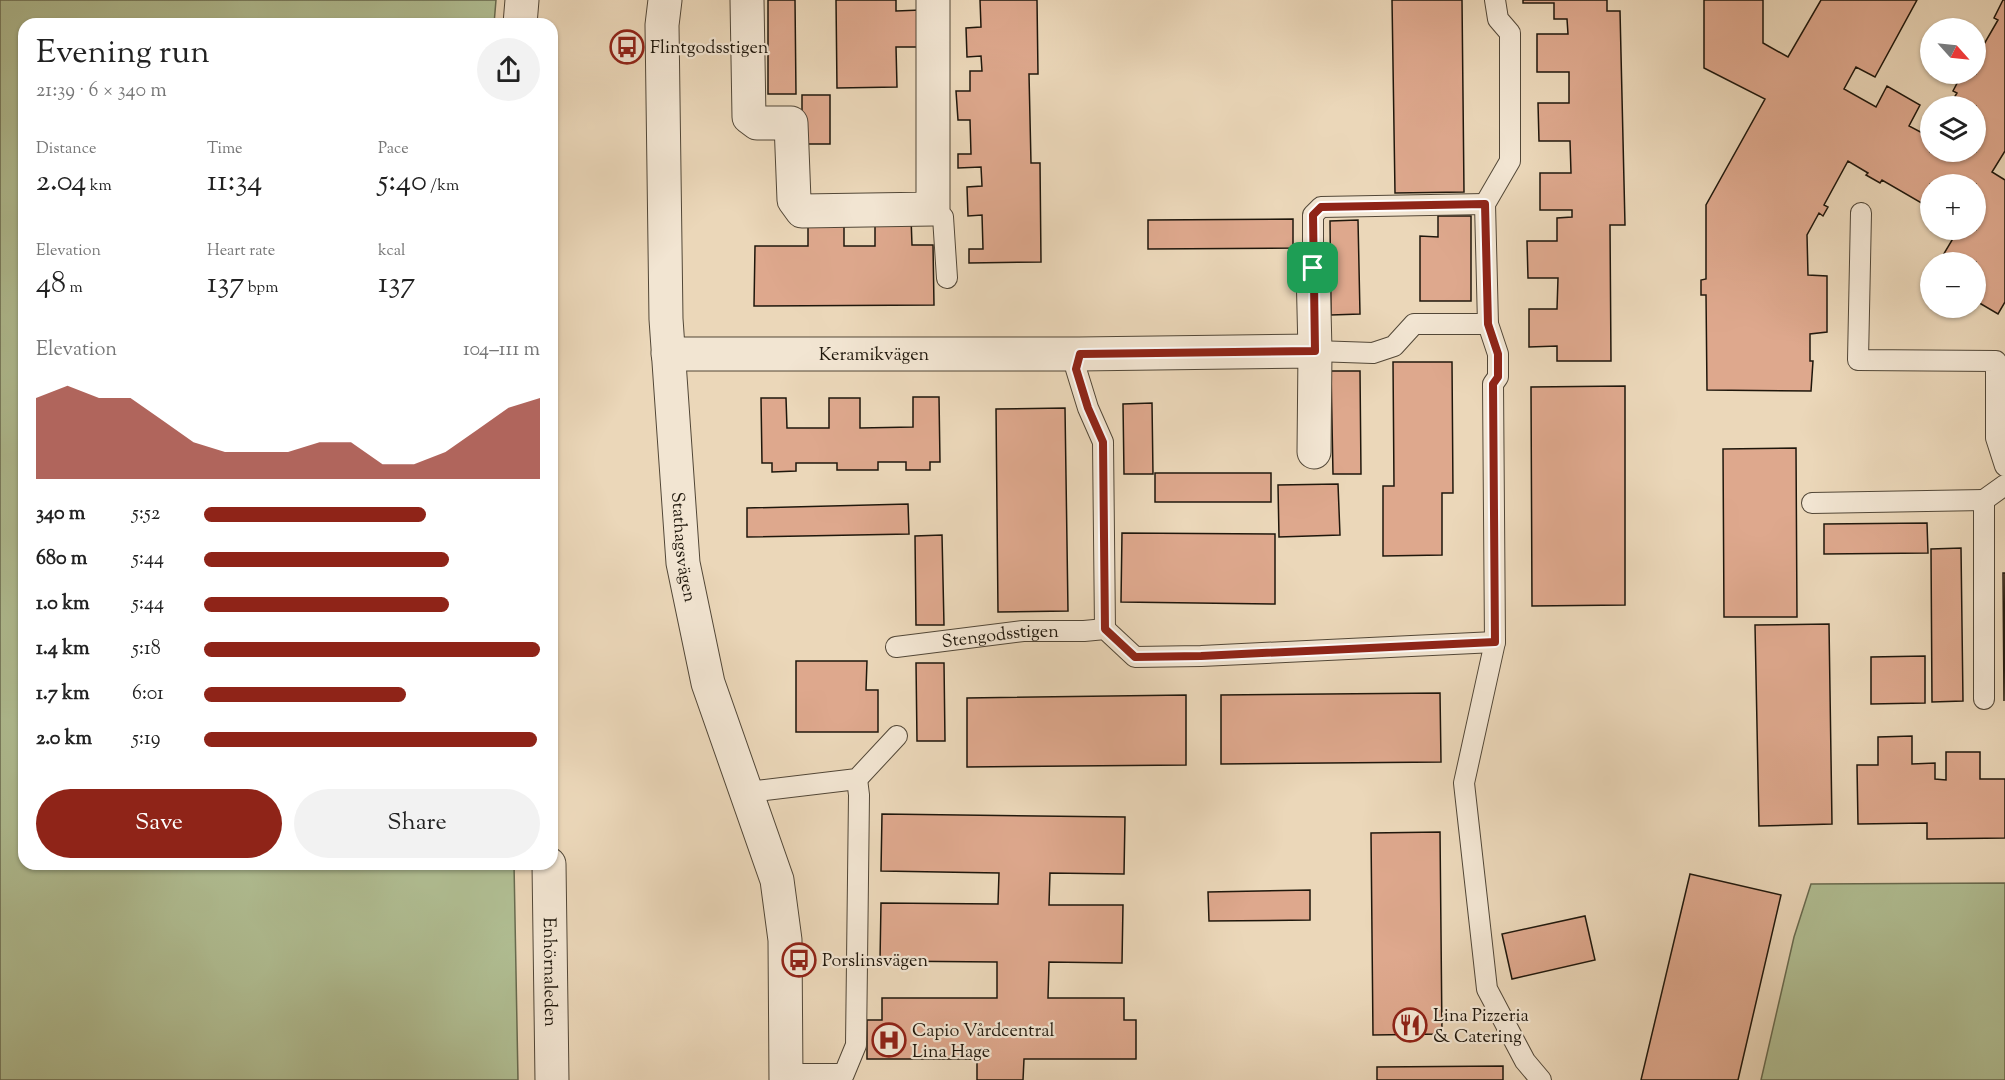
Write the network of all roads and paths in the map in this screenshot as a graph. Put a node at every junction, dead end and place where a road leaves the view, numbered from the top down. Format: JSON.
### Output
{"nodes":[{"id":1,"x":522,"y":0,"type":"edge"},
{"id":2,"x":664,"y":0,"type":"edge"},
{"id":3,"x":747,"y":0,"type":"edge"},
{"id":4,"x":933,"y":0,"type":"edge"},
{"id":5,"x":1495,"y":0,"type":"edge"},
{"id":6,"x":520,"y":18,"type":"edge"},
{"id":7,"x":1485,"y":204,"type":"junction"},
{"id":8,"x":933,"y":208,"type":"junction"},
{"id":9,"x":1861,"y":213,"type":"dead end"},
{"id":10,"x":1313,"y":268,"type":"joint"},
{"id":11,"x":946,"y":278,"type":"dead end"},
{"id":12,"x":1488,"y":324,"type":"junction"},
{"id":13,"x":1315,"y":351,"type":"junction"},
{"id":14,"x":668,"y":354,"type":"junction"},
{"id":15,"x":1080,"y":354,"type":"junction"},
{"id":16,"x":1314,"y":452,"type":"dead end"},
{"id":17,"x":2005,"y":466,"type":"edge"},
{"id":18,"x":2005,"y":485,"type":"edge"},
{"id":19,"x":1984,"y":500,"type":"junction"},
{"id":20,"x":1812,"y":503,"type":"dead end"},
{"id":21,"x":1105,"y":629,"type":"junction"},
{"id":22,"x":1495,"y":642,"type":"junction"},
{"id":23,"x":896,"y":647,"type":"dead end"},
{"id":24,"x":1984,"y":699,"type":"dead end"},
{"id":25,"x":897,"y":736,"type":"dead end"},
{"id":26,"x":857,"y":779,"type":"junction"},
{"id":27,"x":748,"y":792,"type":"junction"},
{"id":28,"x":549,"y":870,"type":"edge"},
{"id":29,"x":786,"y":1077,"type":"edge"},
{"id":30,"x":552,"y":1080,"type":"edge"},
{"id":31,"x":1541,"y":1080,"type":"edge"}],
"edges":[{"from":1,"to":6,"type":"street"},
{"from":2,"to":14,"type":"street","name":"Stathagsvägen"},
{"from":3,"to":8,"type":"street"},
{"from":4,"to":8,"type":"street"},
{"from":5,"to":7,"type":"lane"},
{"from":7,"to":10,"type":"lane"},
{"from":7,"to":12,"type":"lane"},
{"from":8,"to":11,"type":"lane"},
{"from":9,"to":17,"type":"lane"},
{"from":10,"to":13,"type":"street"},
{"from":12,"to":13,"type":"lane"},
{"from":12,"to":22,"type":"lane"},
{"from":13,"to":15,"type":"street"},
{"from":13,"to":16,"type":"street"},
{"from":14,"to":15,"type":"street","name":"Keramikvägen"},
{"from":14,"to":27,"type":"street","name":"Stathagsvägen"},
{"from":15,"to":21,"type":"lane"},
{"from":18,"to":19,"type":"lane"},
{"from":19,"to":20,"type":"lane"},
{"from":19,"to":24,"type":"lane"},
{"from":21,"to":22,"type":"lane"},
{"from":21,"to":23,"type":"lane","name":"Stengodsstigen"},
{"from":22,"to":31,"type":"lane"},
{"from":25,"to":26,"type":"lane"},
{"from":26,"to":27,"type":"lane"},
{"from":26,"to":29,"type":"lane"},
{"from":27,"to":29,"type":"street","name":"Stathagsvägen"},
{"from":28,"to":30,"type":"street","name":"Enhörnaleden"}]}
